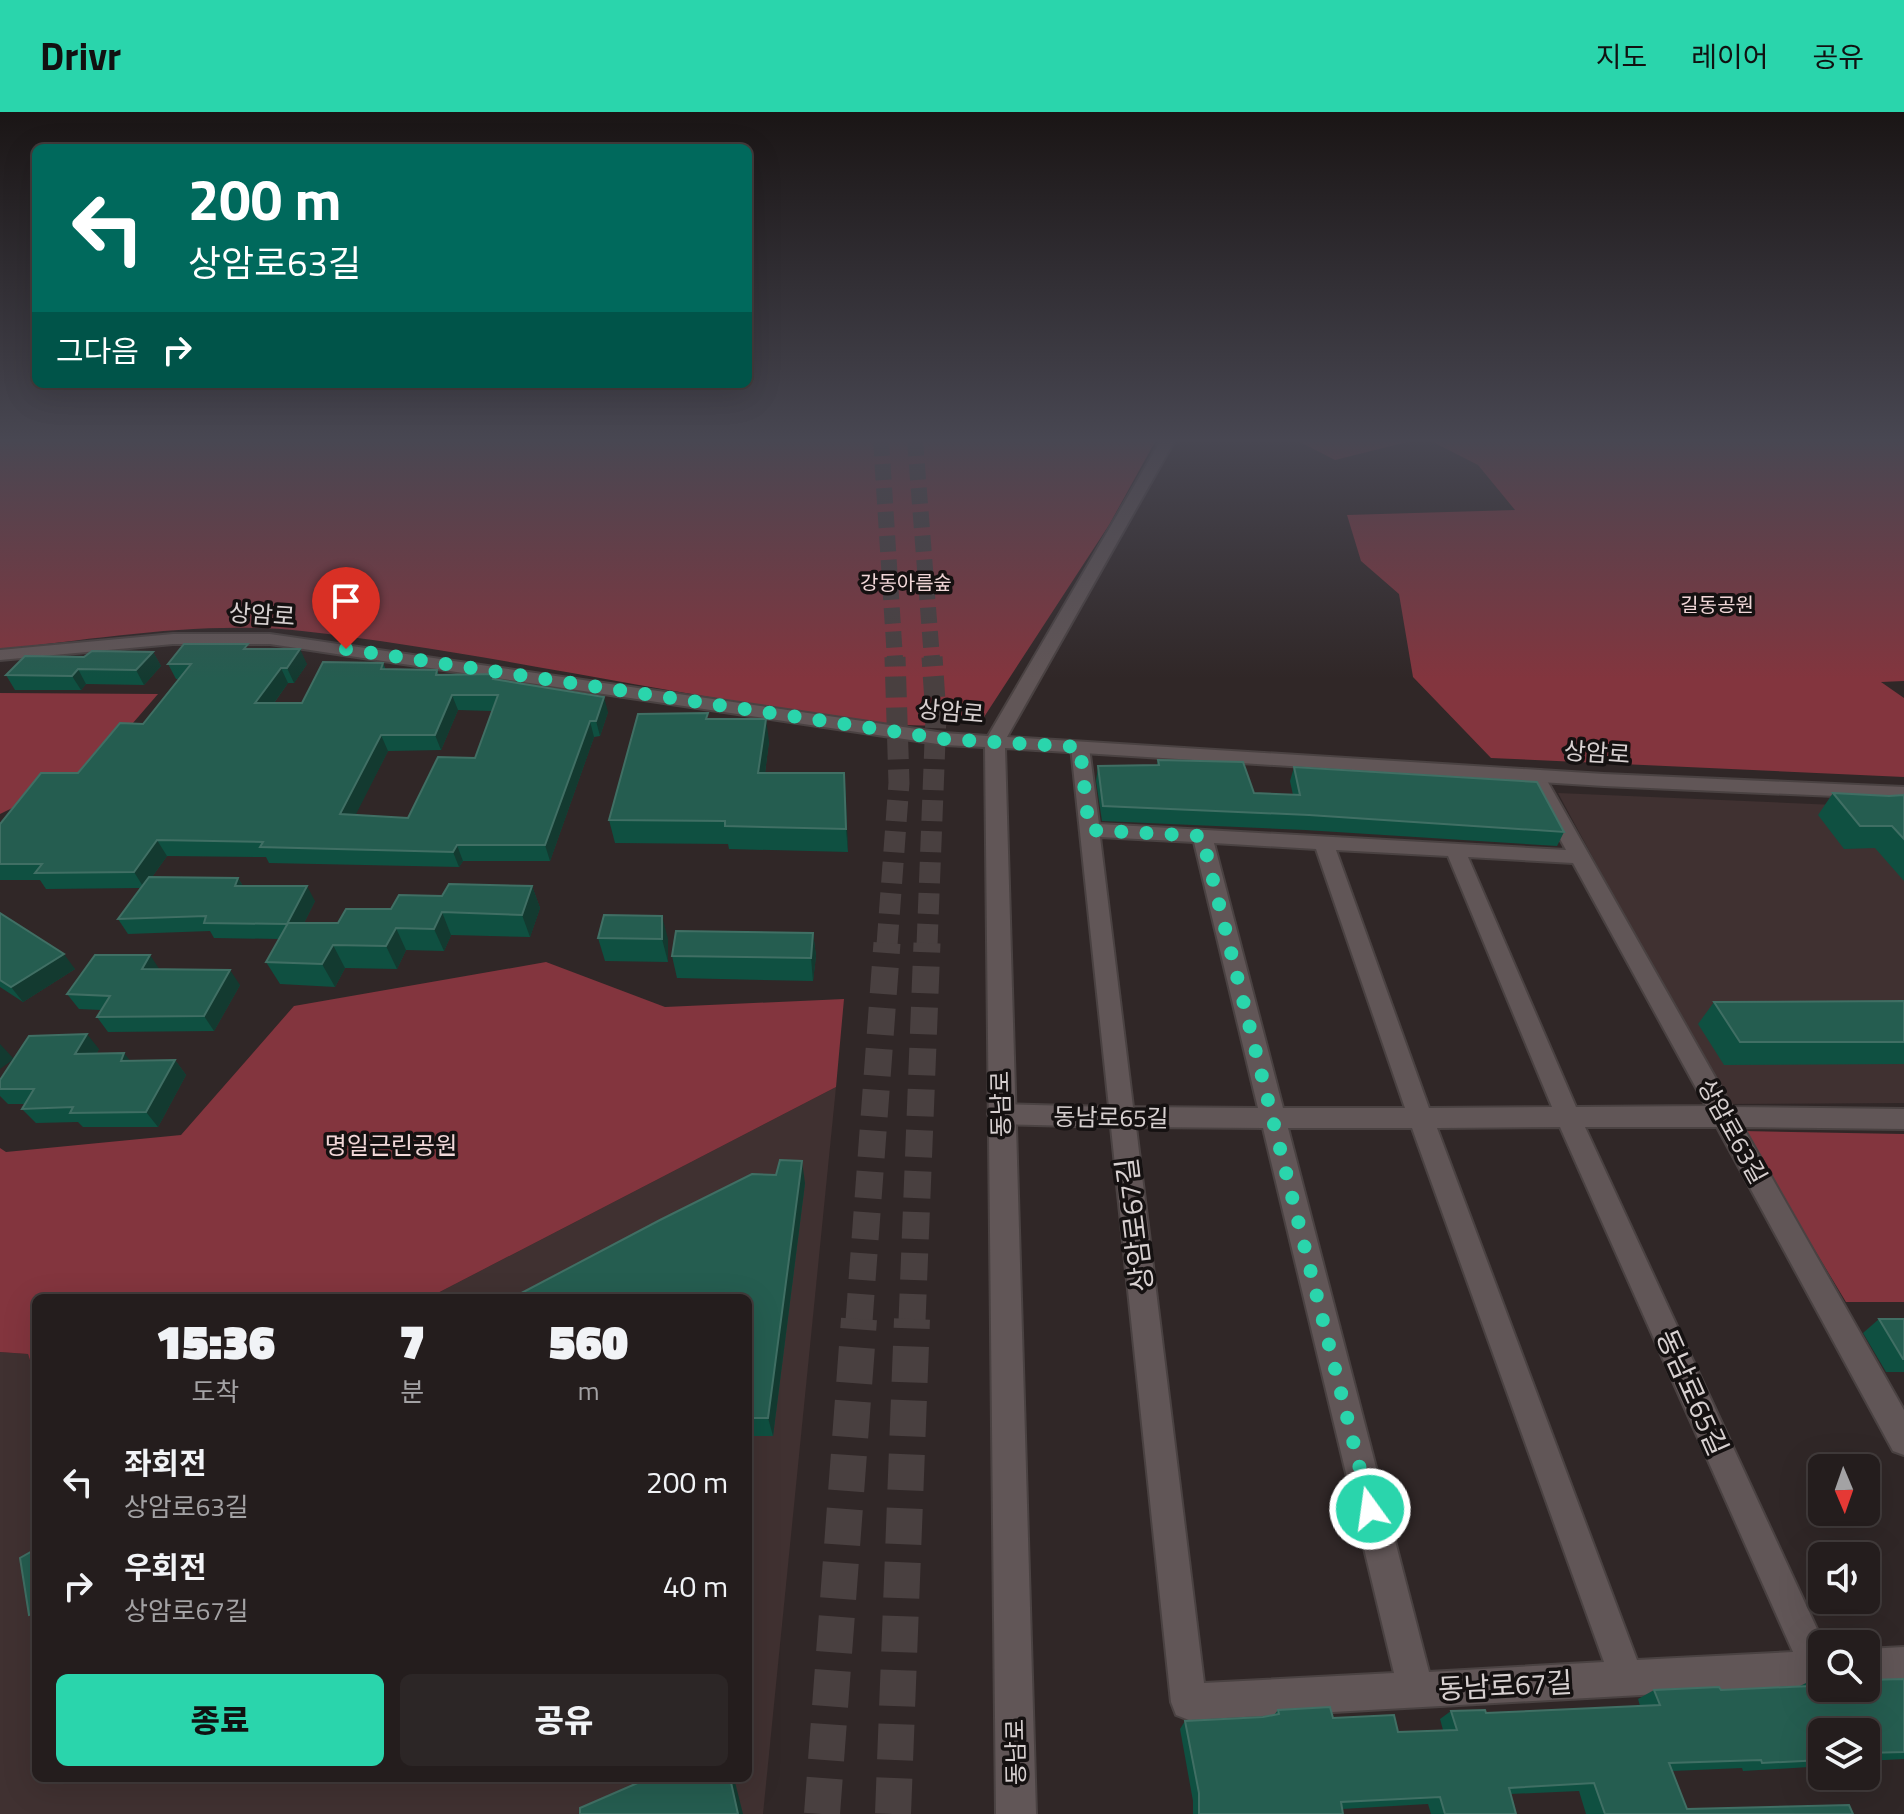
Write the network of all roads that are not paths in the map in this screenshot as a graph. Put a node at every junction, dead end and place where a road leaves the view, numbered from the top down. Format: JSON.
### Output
{"nodes":[{"id":1,"x":1122,"y":519,"type":"edge"},
{"id":2,"x":0,"y":655,"type":"edge"},
{"id":3,"x":995,"y":741,"type":"junction"},
{"id":4,"x":1080,"y":747,"type":"junction"},
{"id":5,"x":1534,"y":774,"type":"junction"},
{"id":6,"x":1904,"y":793,"type":"edge"},
{"id":7,"x":1089,"y":830,"type":"junction"},
{"id":8,"x":1202,"y":836,"type":"junction"},
{"id":9,"x":1324,"y":843,"type":"junction"},
{"id":10,"x":1455,"y":850,"type":"junction"},
{"id":11,"x":1581,"y":857,"type":"junction"},
{"id":12,"x":1000,"y":1114,"type":"junction"},
{"id":13,"x":1724,"y":1115,"type":"junction"},
{"id":14,"x":1420,"y":1116,"type":"junction"},
{"id":15,"x":1568,"y":1116,"type":"junction"},
{"id":16,"x":1271,"y":1117,"type":"junction"},
{"id":17,"x":1122,"y":1118,"type":"junction"},
{"id":18,"x":1904,"y":1119,"type":"edge"},
{"id":19,"x":1894,"y":1404,"type":"edge"},
{"id":20,"x":1904,"y":1440,"type":"edge"},
{"id":21,"x":1808,"y":1642,"type":"edge"},
{"id":22,"x":1904,"y":1664,"type":"edge"},
{"id":23,"x":1880,"y":1665,"type":"edge"},
{"id":24,"x":1808,"y":1669,"type":"edge"},
{"id":25,"x":1627,"y":1679,"type":"junction"},
{"id":26,"x":1416,"y":1690,"type":"junction"},
{"id":27,"x":1189,"y":1702,"type":"joint"},
{"id":28,"x":1016,"y":1814,"type":"edge"}],
"edges":[{"from":1,"to":3,"type":"main road"},
{"from":2,"to":3,"type":"main road","name":"상암로"},
{"from":3,"to":4,"type":"main road","name":"상암로"},
{"from":3,"to":12,"type":"main road","name":"동남로"},
{"from":4,"to":5,"type":"main road","name":"상암로"},
{"from":4,"to":7,"type":"street","name":"상암로67길"},
{"from":5,"to":6,"type":"main road","name":"상암로"},
{"from":5,"to":11,"type":"street","name":"상암로63길"},
{"from":7,"to":8,"type":"street"},
{"from":7,"to":17,"type":"street","name":"상암로67길"},
{"from":8,"to":9,"type":"street"},
{"from":8,"to":16,"type":"street"},
{"from":9,"to":10,"type":"street"},
{"from":9,"to":14,"type":"street"},
{"from":10,"to":11,"type":"street"},
{"from":10,"to":15,"type":"street","name":"동남로65길"},
{"from":11,"to":13,"type":"street","name":"상암로63길"},
{"from":12,"to":17,"type":"street","name":"동남로65길"},
{"from":12,"to":28,"type":"main road","name":"동남로"},
{"from":13,"to":15,"type":"street","name":"동남로65길"},
{"from":13,"to":18,"type":"street","name":"동남로65길"},
{"from":13,"to":19,"type":"street","name":"상암로63길"},
{"from":14,"to":15,"type":"street","name":"동남로65길"},
{"from":14,"to":16,"type":"street","name":"동남로65길"},
{"from":14,"to":25,"type":"street"},
{"from":15,"to":21,"type":"street","name":"동남로65길"},
{"from":16,"to":17,"type":"street","name":"동남로65길"},
{"from":16,"to":26,"type":"street"},
{"from":17,"to":27,"type":"street","name":"상암로67길"},
{"from":19,"to":20,"type":"street","name":"상암로63길"},
{"from":22,"to":23,"type":"street"},
{"from":24,"to":25,"type":"street","name":"동남로67길"},
{"from":25,"to":26,"type":"street","name":"동남로67길"},
{"from":26,"to":27,"type":"street","name":"동남로67길"}]}
